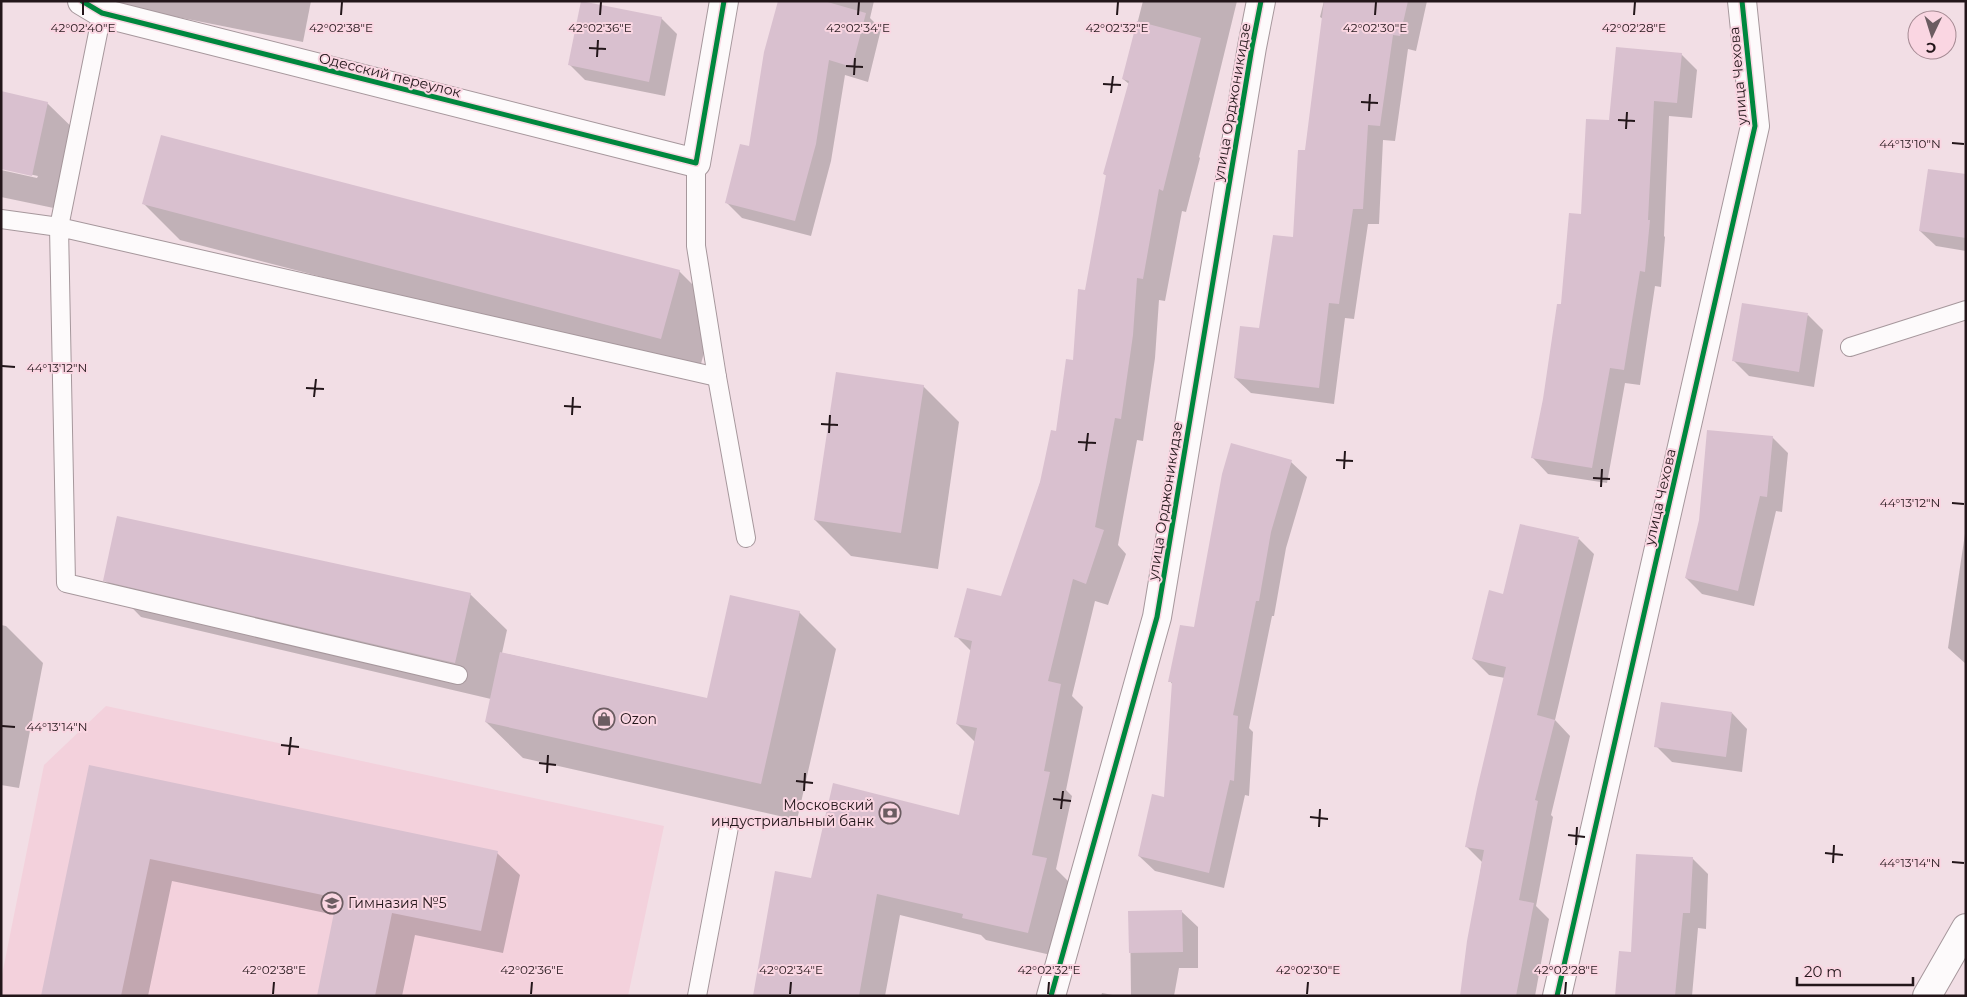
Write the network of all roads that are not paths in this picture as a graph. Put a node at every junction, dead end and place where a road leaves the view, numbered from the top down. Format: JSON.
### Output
{"nodes":[{"id":1,"x":724,"y":1,"type":"edge"},
{"id":2,"x":1261,"y":1,"type":"edge"},
{"id":3,"x":1742,"y":1,"type":"edge"},
{"id":4,"x":92,"y":7,"type":"edge"},
{"id":5,"x":696,"y":163,"type":"junction"},
{"id":6,"x":1,"y":219,"type":"edge"},
{"id":7,"x":59,"y":227,"type":"junction"},
{"id":8,"x":1966,"y":310,"type":"edge"},
{"id":9,"x":1850,"y":347,"type":"dead end"},
{"id":10,"x":717,"y":377,"type":"junction"},
{"id":11,"x":746,"y":538,"type":"dead end"},
{"id":12,"x":458,"y":674,"type":"dead end"},
{"id":13,"x":729,"y":827,"type":"dead end"},
{"id":14,"x":1966,"y":928,"type":"edge"},
{"id":15,"x":697,"y":996,"type":"edge"},
{"id":16,"x":1051,"y":996,"type":"edge"},
{"id":17,"x":1557,"y":996,"type":"edge"},
{"id":18,"x":1927,"y":996,"type":"edge"}],
"edges":[{"from":1,"to":5,"type":"street"},
{"from":2,"to":16,"type":"street","name":"улица Орджоникидзе"},
{"from":3,"to":17,"type":"street","name":"улица Чехова"},
{"from":4,"to":5,"type":"street","name":"Одесский переулок"},
{"from":4,"to":7,"type":"lane"},
{"from":5,"to":10,"type":"lane"},
{"from":6,"to":7,"type":"lane"},
{"from":7,"to":10,"type":"lane"},
{"from":7,"to":12,"type":"lane"},
{"from":8,"to":9,"type":"lane"},
{"from":10,"to":11,"type":"lane"},
{"from":13,"to":15,"type":"lane"},
{"from":14,"to":18,"type":"street"}]}
